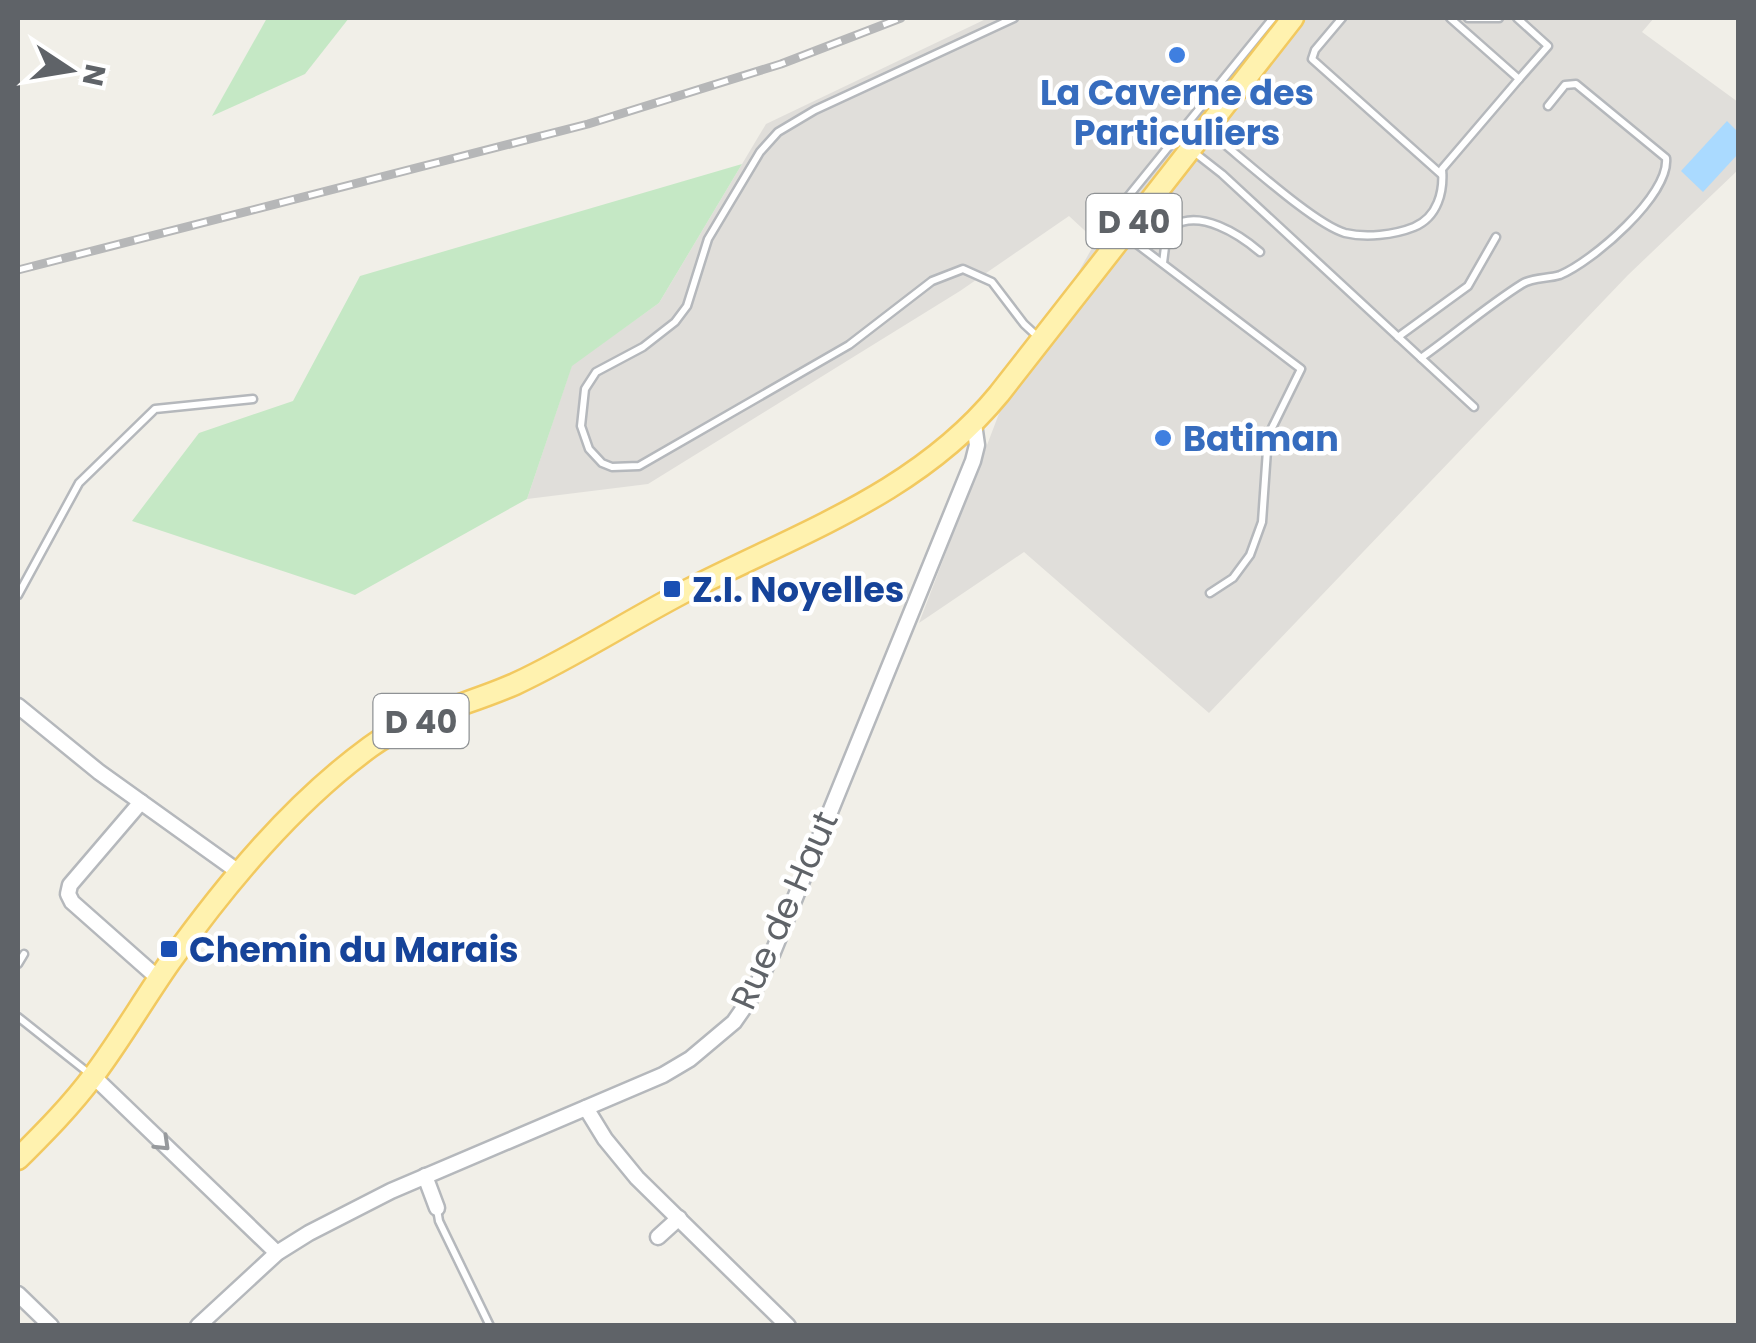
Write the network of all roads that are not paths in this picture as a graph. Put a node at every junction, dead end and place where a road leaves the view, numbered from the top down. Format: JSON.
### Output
{"nodes":[{"id":1,"x":1014,"y":18,"type":"edge"},
{"id":2,"x":1273,"y":18,"type":"edge"},
{"id":3,"x":1294,"y":18,"type":"edge"},
{"id":4,"x":1342,"y":18,"type":"edge"},
{"id":5,"x":1450,"y":18,"type":"edge"},
{"id":6,"x":1468,"y":18,"type":"edge"},
{"id":7,"x":1500,"y":18,"type":"edge"},
{"id":8,"x":1517,"y":18,"type":"edge"},
{"id":9,"x":1519,"y":79,"type":"junction"},
{"id":10,"x":1548,"y":106,"type":"dead end"},
{"id":11,"x":1206,"y":130,"type":"junction"},
{"id":12,"x":1183,"y":144,"type":"junction"},
{"id":13,"x":1442,"y":176,"type":"junction"},
{"id":14,"x":1146,"y":206,"type":"junction"},
{"id":15,"x":1173,"y":226,"type":"junction"},
{"id":16,"x":1496,"y":237,"type":"dead end"},
{"id":17,"x":1119,"y":241,"type":"junction"},
{"id":18,"x":1260,"y":252,"type":"dead end"},
{"id":19,"x":1163,"y":263,"type":"junction"},
{"id":20,"x":1398,"y":337,"type":"junction"},
{"id":21,"x":1042,"y":340,"type":"junction"},
{"id":22,"x":1422,"y":358,"type":"junction"},
{"id":23,"x":252,"y":398,"type":"dead end"},
{"id":24,"x":1474,"y":407,"type":"dead end"},
{"id":25,"x":974,"y":424,"type":"junction"},
{"id":26,"x":952,"y":443,"type":"junction"},
{"id":27,"x":965,"y":476,"type":"junction"},
{"id":28,"x":1210,"y":593,"type":"dead end"},
{"id":29,"x":18,"y":595,"type":"edge"},
{"id":30,"x":18,"y":706,"type":"edge"},
{"id":31,"x":141,"y":802,"type":"junction"},
{"id":32,"x":240,"y":873,"type":"junction"},
{"id":33,"x":24,"y":954,"type":"dead end"},
{"id":34,"x":18,"y":964,"type":"edge"},
{"id":35,"x":159,"y":979,"type":"junction"},
{"id":36,"x":18,"y":1018,"type":"edge"},
{"id":37,"x":93,"y":1076,"type":"junction"},
{"id":38,"x":586,"y":1108,"type":"junction"},
{"id":39,"x":18,"y":1159,"type":"edge"},
{"id":40,"x":425,"y":1176,"type":"junction"},
{"id":41,"x":437,"y":1208,"type":"joint"},
{"id":42,"x":678,"y":1218,"type":"junction"},
{"id":43,"x":658,"y":1237,"type":"dead end"},
{"id":44,"x":277,"y":1252,"type":"junction"},
{"id":45,"x":18,"y":1294,"type":"edge"},
{"id":46,"x":51,"y":1326,"type":"edge"},
{"id":47,"x":198,"y":1326,"type":"edge"},
{"id":48,"x":490,"y":1326,"type":"edge"},
{"id":49,"x":788,"y":1326,"type":"edge"}],
"edges":[{"from":1,"to":21,"type":"lane"},
{"from":2,"to":12,"type":"lane"},
{"from":3,"to":11,"type":"main road","number":"D 40"},
{"from":4,"to":13,"type":"lane"},
{"from":5,"to":9,"type":"lane"},
{"from":6,"to":7,"type":"lane"},
{"from":8,"to":9,"type":"lane"},
{"from":9,"to":13,"type":"lane"},
{"from":10,"to":22,"type":"lane"},
{"from":11,"to":12,"type":"main road","number":"D 40"},
{"from":11,"to":13,"type":"lane"},
{"from":12,"to":14,"type":"main road","number":"D 40"},
{"from":12,"to":17,"type":"lane"},
{"from":12,"to":20,"type":"lane"},
{"from":14,"to":15,"type":"lane"},
{"from":14,"to":17,"type":"main road","number":"D 40"},
{"from":15,"to":18,"type":"lane"},
{"from":15,"to":19,"type":"lane"},
{"from":16,"to":20,"type":"lane"},
{"from":17,"to":19,"type":"lane"},
{"from":17,"to":21,"type":"main road","number":"D 40"},
{"from":19,"to":28,"type":"lane"},
{"from":20,"to":22,"type":"lane"},
{"from":21,"to":25,"type":"main road","number":"D 40"},
{"from":22,"to":24,"type":"lane"},
{"from":23,"to":29,"type":"lane"},
{"from":25,"to":26,"type":"main road","number":"D 40"},
{"from":25,"to":27,"type":"street","name":"Rue de Haut"},
{"from":26,"to":27,"type":"street"},
{"from":26,"to":32,"type":"main road","number":"D 40"},
{"from":27,"to":38,"type":"street","name":"Rue de Haut"},
{"from":30,"to":31,"type":"street"},
{"from":31,"to":32,"type":"street"},
{"from":31,"to":35,"type":"street"},
{"from":32,"to":35,"type":"main road","number":"D 40"},
{"from":33,"to":34,"type":"lane"},
{"from":35,"to":37,"type":"main road","number":"D 40"},
{"from":36,"to":37,"type":"lane"},
{"from":37,"to":39,"type":"main road","number":"D 40"},
{"from":37,"to":44,"type":"street","one_way":true},
{"from":38,"to":40,"type":"street","name":"Rue de Haut"},
{"from":38,"to":42,"type":"street"},
{"from":40,"to":41,"type":"street"},
{"from":40,"to":44,"type":"street","name":"Rue de Haut"},
{"from":41,"to":48,"type":"lane"},
{"from":42,"to":43,"type":"street"},
{"from":42,"to":49,"type":"street"},
{"from":44,"to":47,"type":"street","name":"Rue de Haut"},
{"from":45,"to":46,"type":"street"}]}
